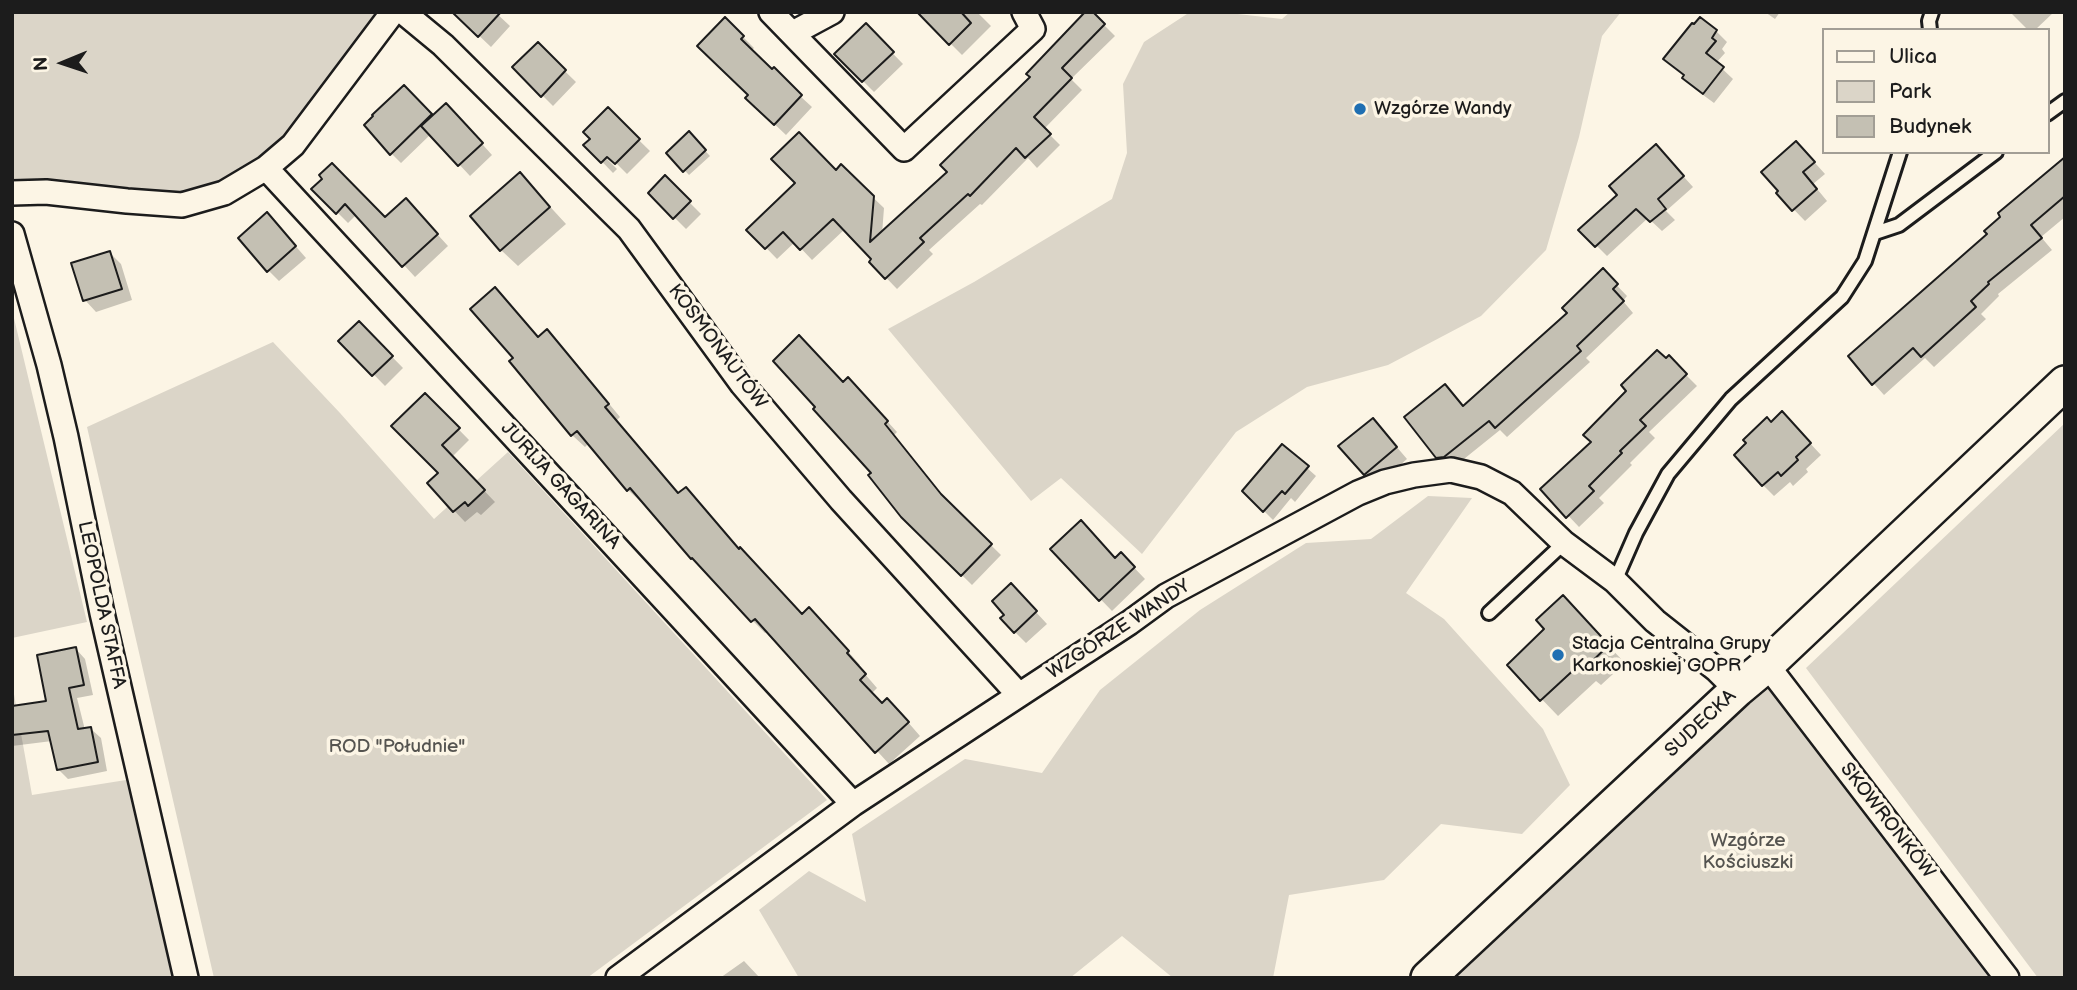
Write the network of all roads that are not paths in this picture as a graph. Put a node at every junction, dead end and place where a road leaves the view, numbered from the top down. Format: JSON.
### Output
{"nodes":[{"id":1,"x":393,"y":12,"type":"edge"},
{"id":2,"x":403,"y":12,"type":"edge"},
{"id":3,"x":771,"y":12,"type":"edge"},
{"id":4,"x":832,"y":12,"type":"edge"},
{"id":5,"x":1024,"y":12,"type":"edge"},
{"id":6,"x":793,"y":33,"type":"junction"},
{"id":7,"x":2065,"y":101,"type":"edge"},
{"id":8,"x":2049,"y":113,"type":"edge"},
{"id":9,"x":1899,"y":154,"type":"edge"},
{"id":10,"x":1993,"y":154,"type":"edge"},
{"id":11,"x":266,"y":168,"type":"junction"},
{"id":12,"x":12,"y":193,"type":"edge"},
{"id":13,"x":1875,"y":233,"type":"junction"},
{"id":14,"x":12,"y":234,"type":"edge"},
{"id":15,"x":2065,"y":383,"type":"edge"},
{"id":16,"x":1564,"y":543,"type":"junction"},
{"id":17,"x":1615,"y":582,"type":"junction"},
{"id":18,"x":1489,"y":613,"type":"dead end"},
{"id":19,"x":1766,"y":665,"type":"junction"},
{"id":20,"x":1737,"y":690,"type":"junction"},
{"id":21,"x":1019,"y":695,"type":"junction"},
{"id":22,"x":853,"y":804,"type":"junction"},
{"id":23,"x":186,"y":978,"type":"edge"},
{"id":24,"x":618,"y":978,"type":"edge"},
{"id":25,"x":1428,"y":978,"type":"edge"},
{"id":26,"x":2007,"y":978,"type":"edge"}],
"edges":[{"from":1,"to":11,"type":"street"},
{"from":2,"to":21,"type":"street","name":"KOSMONAUTÓW"},
{"from":3,"to":6,"type":"street"},
{"from":4,"to":6,"type":"street"},
{"from":5,"to":6,"type":"street"},
{"from":7,"to":8,"type":"lane"},
{"from":9,"to":13,"type":"lane"},
{"from":10,"to":13,"type":"lane"},
{"from":11,"to":12,"type":"street"},
{"from":11,"to":22,"type":"street","name":"JURIJA GAGARINA"},
{"from":13,"to":17,"type":"lane"},
{"from":14,"to":23,"type":"street","name":"LEOPOLDA STAFFA"},
{"from":15,"to":19,"type":"street","name":"SUDECKA"},
{"from":16,"to":17,"type":"street","name":"WZGÓRZE WANDY"},
{"from":16,"to":18,"type":"lane"},
{"from":16,"to":21,"type":"street","name":"WZGÓRZE WANDY"},
{"from":17,"to":20,"type":"street","name":"WZGÓRZE WANDY"},
{"from":19,"to":20,"type":"street","name":"SUDECKA"},
{"from":19,"to":26,"type":"street","name":"SKOWRONKÓW"},
{"from":20,"to":25,"type":"street","name":"SUDECKA"},
{"from":21,"to":22,"type":"street","name":"WZGÓRZE WANDY"},
{"from":22,"to":24,"type":"street","name":"WZGÓRZE WANDY"}]}
